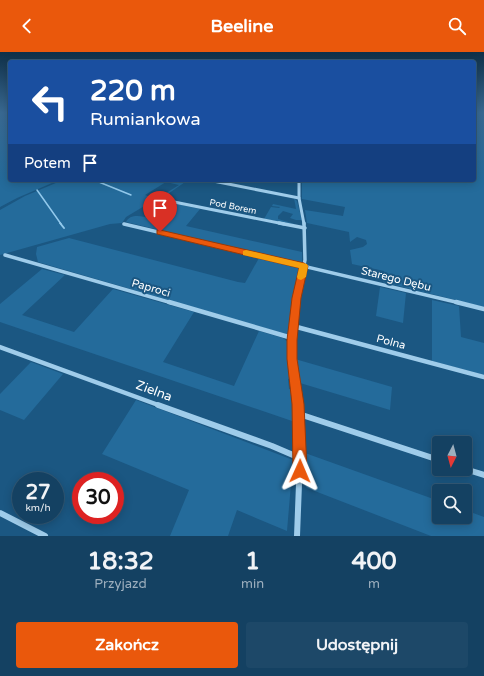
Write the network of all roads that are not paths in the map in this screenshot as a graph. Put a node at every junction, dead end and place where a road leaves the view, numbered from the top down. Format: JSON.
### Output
{"nodes":[{"id":1,"x":218,"y":182,"type":"edge"},
{"id":2,"x":299,"y":182,"type":"edge"},
{"id":3,"x":299,"y":198,"type":"junction"},
{"id":4,"x":160,"y":199,"type":"dead end"},
{"id":5,"x":124,"y":224,"type":"dead end"},
{"id":6,"x":305,"y":228,"type":"junction"},
{"id":7,"x":5,"y":255,"type":"dead end"},
{"id":8,"x":304,"y":266,"type":"junction"},
{"id":9,"x":484,"y":309,"type":"edge"},
{"id":10,"x":293,"y":326,"type":"junction"},
{"id":11,"x":292,"y":338,"type":"junction"},
{"id":12,"x":0,"y":347,"type":"edge"},
{"id":13,"x":484,"y":377,"type":"edge"},
{"id":14,"x":299,"y":414,"type":"junction"},
{"id":15,"x":300,"y":458,"type":"junction"},
{"id":16,"x":432,"y":458,"type":"edge"},
{"id":17,"x":472,"y":471,"type":"edge"},
{"id":18,"x":484,"y":475,"type":"edge"},
{"id":19,"x":0,"y":513,"type":"edge"},
{"id":20,"x":44,"y":536,"type":"edge"},
{"id":21,"x":297,"y":536,"type":"edge"}],
"edges":[{"from":1,"to":3,"type":"street"},
{"from":2,"to":3,"type":"street"},
{"from":3,"to":6,"type":"street"},
{"from":4,"to":6,"type":"street","name":"Pod Borem"},
{"from":5,"to":8,"type":"street","name":"Starego Dębu"},
{"from":6,"to":8,"type":"street"},
{"from":7,"to":11,"type":"street","name":"Paproci"},
{"from":8,"to":9,"type":"street","name":"Starego Dębu"},
{"from":8,"to":10,"type":"street"},
{"from":10,"to":11,"type":"street"},
{"from":10,"to":13,"type":"street","name":"Polna"},
{"from":11,"to":14,"type":"street"},
{"from":12,"to":15,"type":"street","name":"Zielna"},
{"from":14,"to":15,"type":"street"},
{"from":14,"to":16,"type":"street"},
{"from":15,"to":21,"type":"street"},
{"from":17,"to":18,"type":"street"},
{"from":19,"to":20,"type":"street"}]}
